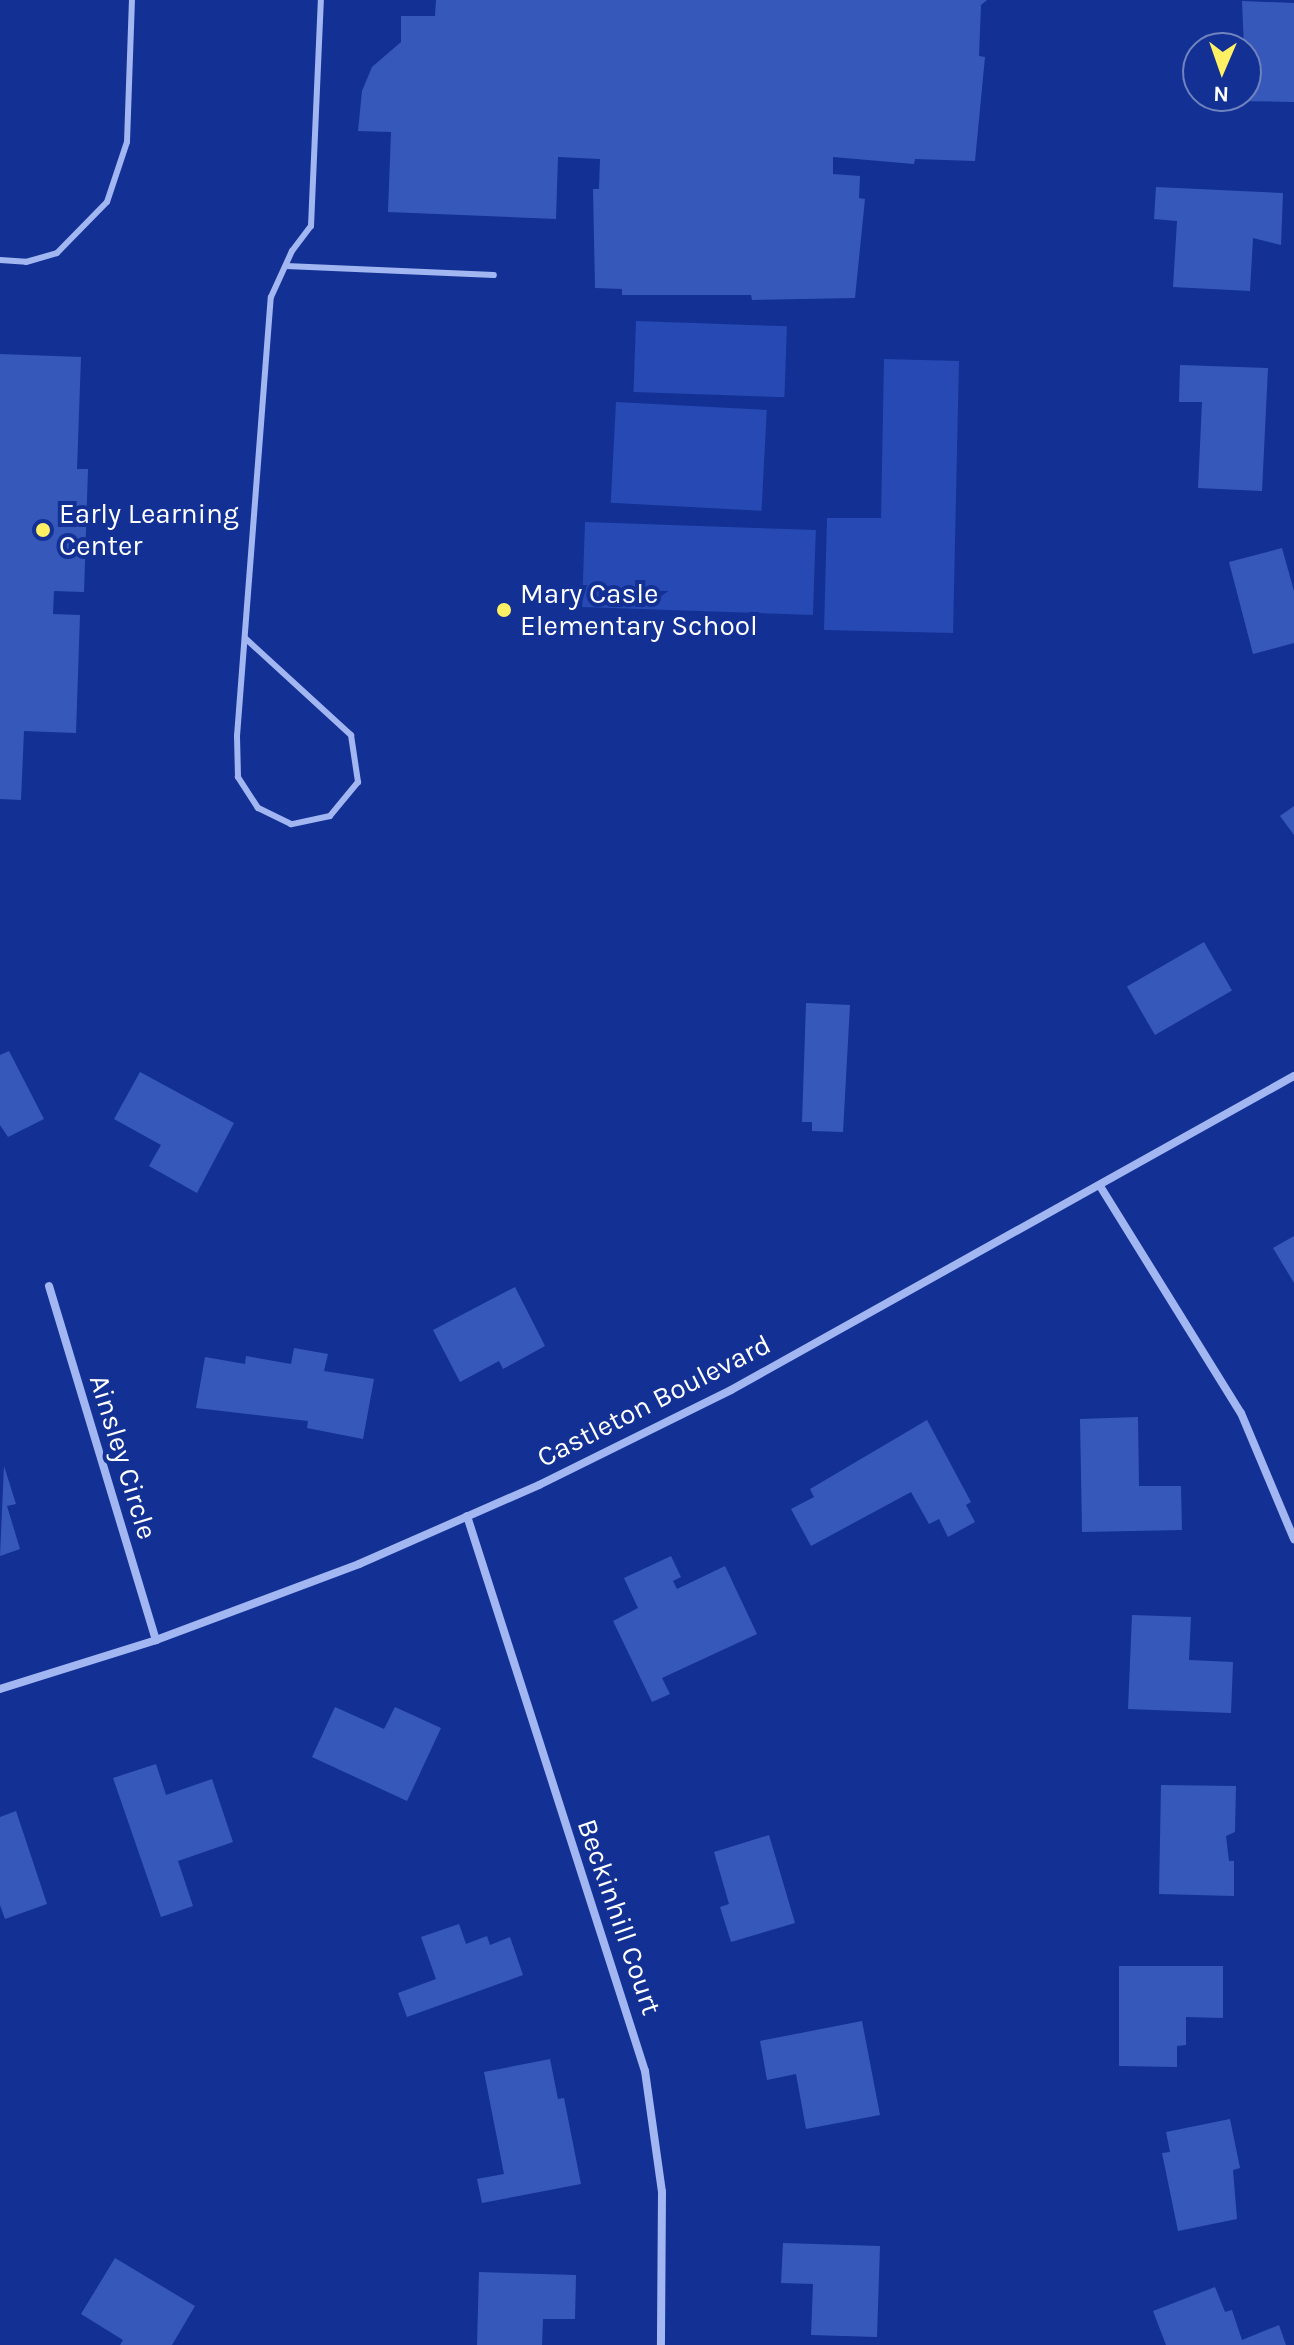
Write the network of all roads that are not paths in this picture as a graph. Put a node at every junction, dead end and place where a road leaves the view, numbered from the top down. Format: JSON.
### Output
{"nodes":[{"id":1,"x":132,"y":0,"type":"edge"},
{"id":2,"x":321,"y":0,"type":"edge"},
{"id":3,"x":0,"y":260,"type":"edge"},
{"id":4,"x":286,"y":266,"type":"junction"},
{"id":5,"x":494,"y":275,"type":"dead end"},
{"id":6,"x":245,"y":638,"type":"junction"},
{"id":7,"x":1294,"y":1076,"type":"edge"},
{"id":8,"x":1100,"y":1186,"type":"junction"},
{"id":9,"x":49,"y":1286,"type":"dead end"},
{"id":10,"x":467,"y":1516,"type":"junction"},
{"id":11,"x":1294,"y":1539,"type":"edge"},
{"id":12,"x":156,"y":1640,"type":"junction"},
{"id":13,"x":0,"y":1689,"type":"edge"},
{"id":14,"x":661,"y":2345,"type":"edge"}],
"edges":[{"from":1,"to":3,"type":"lane"},
{"from":2,"to":4,"type":"lane"},
{"from":4,"to":5,"type":"lane"},
{"from":4,"to":6,"type":"lane"},
{"from":6,"to":6,"type":"lane"},
{"from":7,"to":8,"type":"street","name":"Castleton Boulevard"},
{"from":8,"to":10,"type":"street","name":"Castleton Boulevard"},
{"from":8,"to":11,"type":"street"},
{"from":9,"to":12,"type":"street","name":"Ainsley Circle"},
{"from":10,"to":12,"type":"street","name":"Castleton Boulevard"},
{"from":10,"to":14,"type":"street","name":"Beckinhill Court"},
{"from":12,"to":13,"type":"street","name":"Castleton Boulevard"}]}
